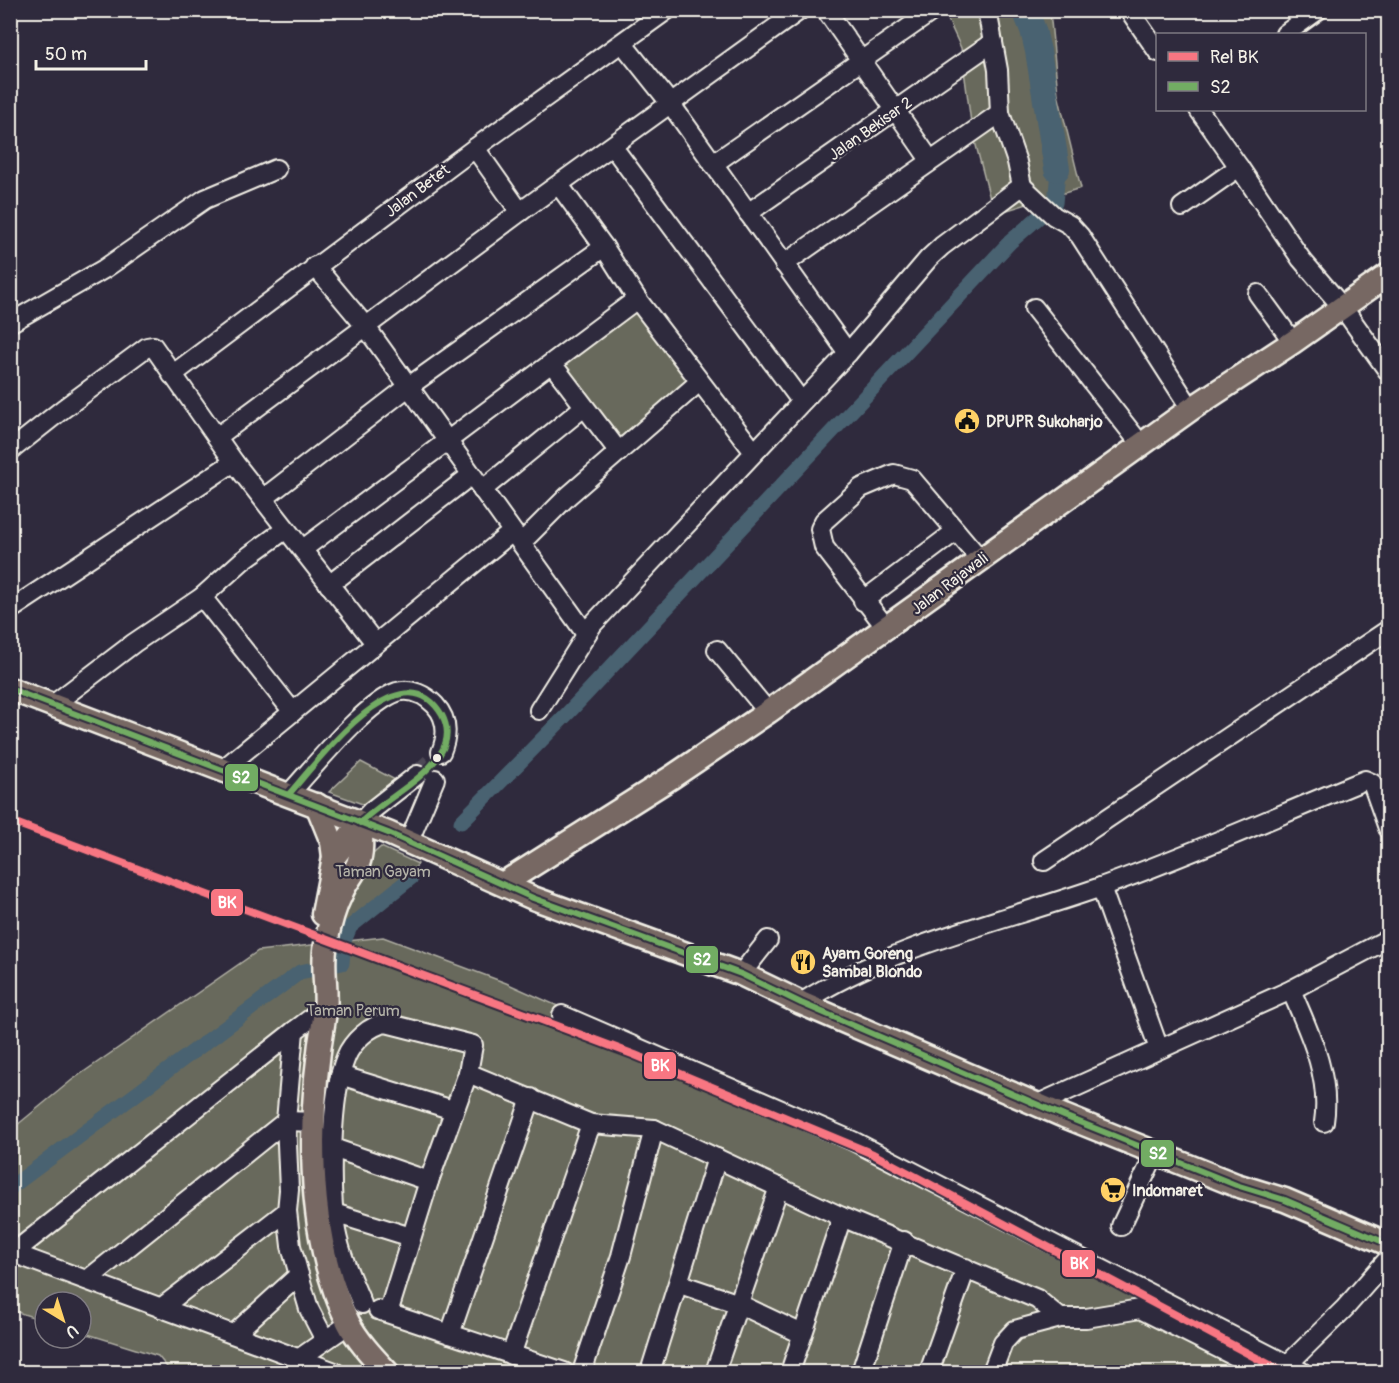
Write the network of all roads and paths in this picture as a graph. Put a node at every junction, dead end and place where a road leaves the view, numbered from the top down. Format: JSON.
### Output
{"nodes":[{"id":1,"x":667,"y":10,"type":"edge"},
{"id":2,"x":800,"y":10,"type":"edge"},
{"id":3,"x":826,"y":10,"type":"edge"},
{"id":4,"x":934,"y":10,"type":"edge"},
{"id":5,"x":987,"y":10,"type":"edge"},
{"id":6,"x":1129,"y":10,"type":"edge"},
{"id":7,"x":1318,"y":10,"type":"edge"},
{"id":8,"x":1286,"y":33,"type":"edge"},
{"id":9,"x":993,"y":42,"type":"junction"},
{"id":10,"x":623,"y":44,"type":"junction"},
{"id":11,"x":1156,"y":49,"type":"edge"},
{"id":12,"x":860,"y":60,"type":"junction"},
{"id":13,"x":670,"y":104,"type":"junction"},
{"id":14,"x":896,"y":110,"type":"junction"},
{"id":15,"x":1200,"y":111,"type":"edge"},
{"id":16,"x":1000,"y":113,"type":"junction"},
{"id":17,"x":613,"y":147,"type":"junction"},
{"id":18,"x":475,"y":148,"type":"junction"},
{"id":19,"x":930,"y":160,"type":"junction"},
{"id":20,"x":713,"y":164,"type":"junction"},
{"id":21,"x":1239,"y":167,"type":"junction"},
{"id":22,"x":276,"y":169,"type":"dead end"},
{"id":23,"x":559,"y":185,"type":"junction"},
{"id":24,"x":1022,"y":186,"type":"junction"},
{"id":25,"x":1182,"y":207,"type":"dead end"},
{"id":26,"x":520,"y":213,"type":"junction"},
{"id":27,"x":748,"y":213,"type":"junction"},
{"id":28,"x":604,"y":247,"type":"junction"},
{"id":29,"x":784,"y":264,"type":"junction"},
{"id":30,"x":315,"y":266,"type":"junction"},
{"id":31,"x":1389,"y":275,"type":"edge"},
{"id":32,"x":1258,"y":294,"type":"dead end"},
{"id":33,"x":637,"y":299,"type":"junction"},
{"id":34,"x":1034,"y":308,"type":"dead end"},
{"id":35,"x":1343,"y":308,"type":"junction"},
{"id":36,"x":10,"y":323,"type":"edge"},
{"id":37,"x":366,"y":327,"type":"junction"},
{"id":38,"x":1293,"y":342,"type":"junction"},
{"id":39,"x":848,"y":353,"type":"junction"},
{"id":40,"x":553,"y":365,"type":"junction"},
{"id":41,"x":1389,"y":371,"type":"edge"},
{"id":42,"x":172,"y":375,"type":"junction"},
{"id":43,"x":698,"y":383,"type":"junction"},
{"id":44,"x":408,"y":387,"type":"junction"},
{"id":45,"x":801,"y":401,"type":"junction"},
{"id":46,"x":584,"y":407,"type":"junction"},
{"id":47,"x":1191,"y":409,"type":"junction"},
{"id":48,"x":217,"y":438,"type":"junction"},
{"id":49,"x":446,"y":441,"type":"junction"},
{"id":50,"x":1142,"y":446,"type":"junction"},
{"id":51,"x":10,"y":451,"type":"edge"},
{"id":52,"x":619,"y":452,"type":"junction"},
{"id":53,"x":754,"y":452,"type":"junction"},
{"id":54,"x":234,"y":462,"type":"junction"},
{"id":55,"x":470,"y":476,"type":"junction"},
{"id":56,"x":482,"y":490,"type":"junction"},
{"id":57,"x":264,"y":498,"type":"junction"},
{"id":58,"x":286,"y":529,"type":"junction"},
{"id":59,"x":956,"y":531,"type":"junction"},
{"id":60,"x":517,"y":537,"type":"junction"},
{"id":61,"x":303,"y":549,"type":"junction"},
{"id":62,"x":980,"y":559,"type":"junction"},
{"id":63,"x":329,"y":585,"type":"junction"},
{"id":64,"x":202,"y":597,"type":"junction"},
{"id":65,"x":864,"y":601,"type":"junction"},
{"id":66,"x":10,"y":610,"type":"edge"},
{"id":67,"x":887,"y":629,"type":"junction"},
{"id":68,"x":1389,"y":630,"type":"edge"},
{"id":69,"x":586,"y":634,"type":"junction"},
{"id":70,"x":375,"y":643,"type":"junction"},
{"id":71,"x":717,"y":650,"type":"dead end"},
{"id":72,"x":10,"y":689,"type":"edge"},
{"id":73,"x":54,"y":704,"type":"junction"},
{"id":74,"x":539,"y":710,"type":"dead end"},
{"id":75,"x":293,"y":712,"type":"junction"},
{"id":76,"x":768,"y":712,"type":"junction"},
{"id":77,"x":435,"y":768,"type":"junction"},
{"id":78,"x":222,"y":770,"type":"junction"},
{"id":79,"x":289,"y":794,"type":"junction"},
{"id":80,"x":317,"y":805,"type":"junction"},
{"id":81,"x":360,"y":823,"type":"junction"},
{"id":82,"x":1389,"y":828,"type":"edge"},
{"id":83,"x":399,"y":837,"type":"junction"},
{"id":84,"x":334,"y":856,"type":"junction"},
{"id":85,"x":1044,"y":861,"type":"dead end"},
{"id":86,"x":358,"y":864,"type":"junction"},
{"id":87,"x":504,"y":883,"type":"junction"},
{"id":88,"x":1101,"y":887,"type":"junction"},
{"id":89,"x":1389,"y":939,"type":"edge"},
{"id":90,"x":768,"y":940,"type":"dead end"},
{"id":91,"x":321,"y":946,"type":"junction"},
{"id":92,"x":741,"y":974,"type":"junction"},
{"id":93,"x":1291,"y":990,"type":"junction"},
{"id":94,"x":801,"y":1003,"type":"junction"},
{"id":95,"x":321,"y":1011,"type":"junction"},
{"id":96,"x":562,"y":1015,"type":"dead end"},
{"id":97,"x":294,"y":1031,"type":"junction"},
{"id":98,"x":1159,"y":1048,"type":"junction"},
{"id":99,"x":468,"y":1073,"type":"junction"},
{"id":100,"x":340,"y":1076,"type":"junction"},
{"id":101,"x":531,"y":1098,"type":"junction"},
{"id":102,"x":1038,"y":1104,"type":"junction"},
{"id":103,"x":453,"y":1110,"type":"junction"},
{"id":104,"x":286,"y":1121,"type":"junction"},
{"id":105,"x":315,"y":1122,"type":"junction"},
{"id":106,"x":1324,"y":1122,"type":"dead end"},
{"id":107,"x":591,"y":1124,"type":"junction"},
{"id":108,"x":654,"y":1129,"type":"junction"},
{"id":109,"x":333,"y":1148,"type":"junction"},
{"id":110,"x":1156,"y":1151,"type":"junction"},
{"id":111,"x":717,"y":1158,"type":"junction"},
{"id":112,"x":429,"y":1181,"type":"junction"},
{"id":113,"x":316,"y":1185,"type":"junction"},
{"id":114,"x":779,"y":1187,"type":"junction"},
{"id":115,"x":289,"y":1190,"type":"junction"},
{"id":116,"x":287,"y":1211,"type":"junction"},
{"id":117,"x":334,"y":1213,"type":"junction"},
{"id":118,"x":842,"y":1217,"type":"junction"},
{"id":119,"x":1121,"y":1226,"type":"dead end"},
{"id":120,"x":411,"y":1238,"type":"junction"},
{"id":121,"x":904,"y":1241,"type":"junction"},
{"id":122,"x":1389,"y":1244,"type":"edge"},
{"id":123,"x":12,"y":1252,"type":"edge"},
{"id":124,"x":1389,"y":1259,"type":"edge"},
{"id":125,"x":966,"y":1268,"type":"junction"},
{"id":126,"x":299,"y":1275,"type":"junction"},
{"id":127,"x":87,"y":1280,"type":"junction"},
{"id":128,"x":680,"y":1284,"type":"junction"},
{"id":129,"x":337,"y":1296,"type":"junction"},
{"id":130,"x":362,"y":1304,"type":"junction"},
{"id":131,"x":739,"y":1304,"type":"junction"},
{"id":132,"x":161,"y":1308,"type":"junction"},
{"id":133,"x":388,"y":1313,"type":"junction"},
{"id":134,"x":1060,"y":1318,"type":"junction"},
{"id":135,"x":349,"y":1324,"type":"junction"},
{"id":136,"x":234,"y":1334,"type":"junction"},
{"id":137,"x":450,"y":1334,"type":"junction"},
{"id":138,"x":802,"y":1334,"type":"junction"},
{"id":139,"x":325,"y":1340,"type":"junction"},
{"id":140,"x":511,"y":1355,"type":"junction"},
{"id":141,"x":297,"y":1360,"type":"junction"},
{"id":142,"x":1289,"y":1370,"type":"edge"},
{"id":143,"x":335,"y":1372,"type":"edge"},
{"id":144,"x":387,"y":1372,"type":"edge"},
{"id":145,"x":564,"y":1372,"type":"edge"},
{"id":146,"x":582,"y":1372,"type":"edge"},
{"id":147,"x":650,"y":1372,"type":"edge"},
{"id":148,"x":715,"y":1372,"type":"edge"},
{"id":149,"x":790,"y":1372,"type":"edge"},
{"id":150,"x":861,"y":1372,"type":"edge"},
{"id":151,"x":929,"y":1372,"type":"edge"},
{"id":152,"x":992,"y":1372,"type":"edge"},
{"id":153,"x":1266,"y":1372,"type":"edge"}],
"edges":[{"from":1,"to":10,"type":"street","name":"Jalan Betet"},
{"from":2,"to":13,"type":"street"},
{"from":3,"to":12,"type":"street"},
{"from":4,"to":12,"type":"street"},
{"from":5,"to":9,"type":"street"},
{"from":6,"to":11,"type":"street"},
{"from":7,"to":8,"type":"street"},
{"from":9,"to":14,"type":"street","name":"Jalan Bekisar 2"},
{"from":9,"to":16,"type":"street"},
{"from":10,"to":13,"type":"street"},
{"from":10,"to":18,"type":"street","name":"Jalan Betet"},
{"from":12,"to":14,"type":"street"},
{"from":12,"to":20,"type":"street"},
{"from":13,"to":17,"type":"street"},
{"from":13,"to":20,"type":"street"},
{"from":14,"to":19,"type":"street"},
{"from":14,"to":27,"type":"street","name":"Jalan Bekisar 2"},
{"from":15,"to":21,"type":"street"},
{"from":16,"to":19,"type":"street"},
{"from":16,"to":24,"type":"street"},
{"from":17,"to":23,"type":"street"},
{"from":17,"to":45,"type":"street"},
{"from":18,"to":26,"type":"street"},
{"from":18,"to":30,"type":"street","name":"Jalan Betet"},
{"from":19,"to":29,"type":"street"},
{"from":20,"to":27,"type":"street"},
{"from":21,"to":25,"type":"street"},
{"from":21,"to":35,"type":"street"},
{"from":22,"to":36,"type":"street"},
{"from":23,"to":26,"type":"street"},
{"from":23,"to":28,"type":"street"},
{"from":24,"to":39,"type":"street"},
{"from":24,"to":47,"type":"street"},
{"from":26,"to":37,"type":"street"},
{"from":27,"to":29,"type":"street"},
{"from":28,"to":33,"type":"street"},
{"from":28,"to":44,"type":"street"},
{"from":29,"to":39,"type":"street"},
{"from":30,"to":37,"type":"street"},
{"from":30,"to":42,"type":"street","name":"Jalan Betet"},
{"from":31,"to":35,"type":"main road","name":"Jalan Rajawali"},
{"from":32,"to":38,"type":"street"},
{"from":33,"to":40,"type":"street"},
{"from":33,"to":43,"type":"street"},
{"from":34,"to":50,"type":"street"},
{"from":35,"to":38,"type":"main road","name":"Jalan Rajawali"},
{"from":35,"to":41,"type":"street"},
{"from":37,"to":44,"type":"street"},
{"from":37,"to":48,"type":"street"},
{"from":38,"to":47,"type":"main road","name":"Jalan Rajawali"},
{"from":39,"to":45,"type":"street"},
{"from":40,"to":46,"type":"street"},
{"from":40,"to":49,"type":"street"},
{"from":42,"to":48,"type":"street"},
{"from":42,"to":51,"type":"street"},
{"from":43,"to":52,"type":"street"},
{"from":43,"to":53,"type":"street"},
{"from":44,"to":49,"type":"street"},
{"from":44,"to":57,"type":"street"},
{"from":45,"to":53,"type":"street"},
{"from":46,"to":52,"type":"street"},
{"from":46,"to":56,"type":"street"},
{"from":47,"to":50,"type":"main road","name":"Jalan Rajawali"},
{"from":48,"to":54,"type":"street"},
{"from":49,"to":55,"type":"street"},
{"from":49,"to":61,"type":"street"},
{"from":50,"to":62,"type":"main road","name":"Jalan Rajawali"},
{"from":52,"to":60,"type":"street"},
{"from":53,"to":69,"type":"street"},
{"from":54,"to":57,"type":"street"},
{"from":54,"to":66,"type":"street"},
{"from":55,"to":56,"type":"street"},
{"from":55,"to":63,"type":"street"},
{"from":56,"to":60,"type":"street"},
{"from":57,"to":58,"type":"street"},
{"from":58,"to":61,"type":"street"},
{"from":58,"to":64,"type":"street"},
{"from":59,"to":62,"type":"street"},
{"from":59,"to":65,"type":"street"},
{"from":59,"to":65,"type":"street"},
{"from":60,"to":69,"type":"street"},
{"from":60,"to":70,"type":"street"},
{"from":61,"to":63,"type":"street"},
{"from":62,"to":67,"type":"main road","name":"Jalan Rajawali"},
{"from":63,"to":70,"type":"street"},
{"from":64,"to":73,"type":"street"},
{"from":64,"to":75,"type":"street"},
{"from":65,"to":67,"type":"street"},
{"from":67,"to":76,"type":"main road","name":"Jalan Rajawali"},
{"from":68,"to":85,"type":"street"},
{"from":69,"to":74,"type":"street"},
{"from":70,"to":75,"type":"street"},
{"from":71,"to":76,"type":"street"},
{"from":72,"to":73,"type":"main road"},
{"from":73,"to":78,"type":"main road"},
{"from":75,"to":78,"type":"street"},
{"from":76,"to":87,"type":"main road","name":"Jalan Rajawali"},
{"from":77,"to":79,"type":"street"},
{"from":77,"to":81,"type":"street"},
{"from":77,"to":83,"type":"street"},
{"from":78,"to":79,"type":"main road"},
{"from":79,"to":80,"type":"main road"},
{"from":80,"to":81,"type":"main road"},
{"from":80,"to":84,"type":"main road"},
{"from":81,"to":83,"type":"main road"},
{"from":81,"to":84,"type":"main road"},
{"from":81,"to":86,"type":"main road"},
{"from":82,"to":88,"type":"street"},
{"from":83,"to":86,"type":"main road"},
{"from":83,"to":87,"type":"main road"},
{"from":84,"to":91,"type":"main road"},
{"from":86,"to":91,"type":"main road"},
{"from":87,"to":92,"type":"main road"},
{"from":88,"to":94,"type":"street"},
{"from":88,"to":98,"type":"street"},
{"from":89,"to":93,"type":"street"},
{"from":90,"to":92,"type":"street"},
{"from":91,"to":95,"type":"main road"},
{"from":92,"to":94,"type":"main road"},
{"from":93,"to":98,"type":"street"},
{"from":93,"to":106,"type":"street"},
{"from":94,"to":102,"type":"main road"},
{"from":95,"to":97,"type":"street"},
{"from":95,"to":105,"type":"main road"},
{"from":96,"to":142,"type":"street"},
{"from":97,"to":104,"type":"street"},
{"from":97,"to":123,"type":"street"},
{"from":98,"to":102,"type":"street"},
{"from":99,"to":100,"type":"street"},
{"from":99,"to":101,"type":"street"},
{"from":99,"to":103,"type":"street"},
{"from":100,"to":103,"type":"street"},
{"from":100,"to":109,"type":"street"},
{"from":101,"to":107,"type":"street"},
{"from":101,"to":137,"type":"street"},
{"from":102,"to":110,"type":"main road"},
{"from":103,"to":112,"type":"street"},
{"from":104,"to":105,"type":"street"},
{"from":104,"to":115,"type":"street"},
{"from":104,"to":127,"type":"street"},
{"from":105,"to":113,"type":"main road"},
{"from":107,"to":108,"type":"street"},
{"from":107,"to":140,"type":"street"},
{"from":108,"to":111,"type":"street"},
{"from":108,"to":146,"type":"street"},
{"from":109,"to":112,"type":"street"},
{"from":109,"to":117,"type":"street"},
{"from":110,"to":119,"type":"street"},
{"from":110,"to":122,"type":"main road"},
{"from":111,"to":114,"type":"street"},
{"from":111,"to":128,"type":"street"},
{"from":112,"to":120,"type":"street"},
{"from":113,"to":115,"type":"street"},
{"from":113,"to":129,"type":"main road"},
{"from":114,"to":118,"type":"street"},
{"from":114,"to":131,"type":"street"},
{"from":115,"to":116,"type":"street"},
{"from":116,"to":126,"type":"street"},
{"from":116,"to":132,"type":"street"},
{"from":117,"to":120,"type":"street"},
{"from":117,"to":130,"type":"street"},
{"from":118,"to":121,"type":"street"},
{"from":118,"to":138,"type":"street"},
{"from":120,"to":133,"type":"street"},
{"from":121,"to":125,"type":"street"},
{"from":121,"to":150,"type":"street"},
{"from":123,"to":127,"type":"street"},
{"from":124,"to":142,"type":"street"},
{"from":125,"to":134,"type":"street"},
{"from":125,"to":151,"type":"street"},
{"from":126,"to":136,"type":"street"},
{"from":126,"to":139,"type":"street"},
{"from":127,"to":132,"type":"street"},
{"from":128,"to":131,"type":"street"},
{"from":128,"to":147,"type":"street"},
{"from":129,"to":130,"type":"street"},
{"from":129,"to":135,"type":"main road"},
{"from":130,"to":133,"type":"street"},
{"from":131,"to":138,"type":"street"},
{"from":131,"to":148,"type":"street"},
{"from":132,"to":136,"type":"street"},
{"from":133,"to":137,"type":"street"},
{"from":134,"to":152,"type":"street"},
{"from":134,"to":153,"type":"street"},
{"from":135,"to":139,"type":"street"},
{"from":135,"to":144,"type":"main road"},
{"from":136,"to":141,"type":"street"},
{"from":137,"to":140,"type":"street"},
{"from":138,"to":149,"type":"street"},
{"from":139,"to":141,"type":"street"},
{"from":140,"to":145,"type":"street"},
{"from":141,"to":143,"type":"street"}]}
